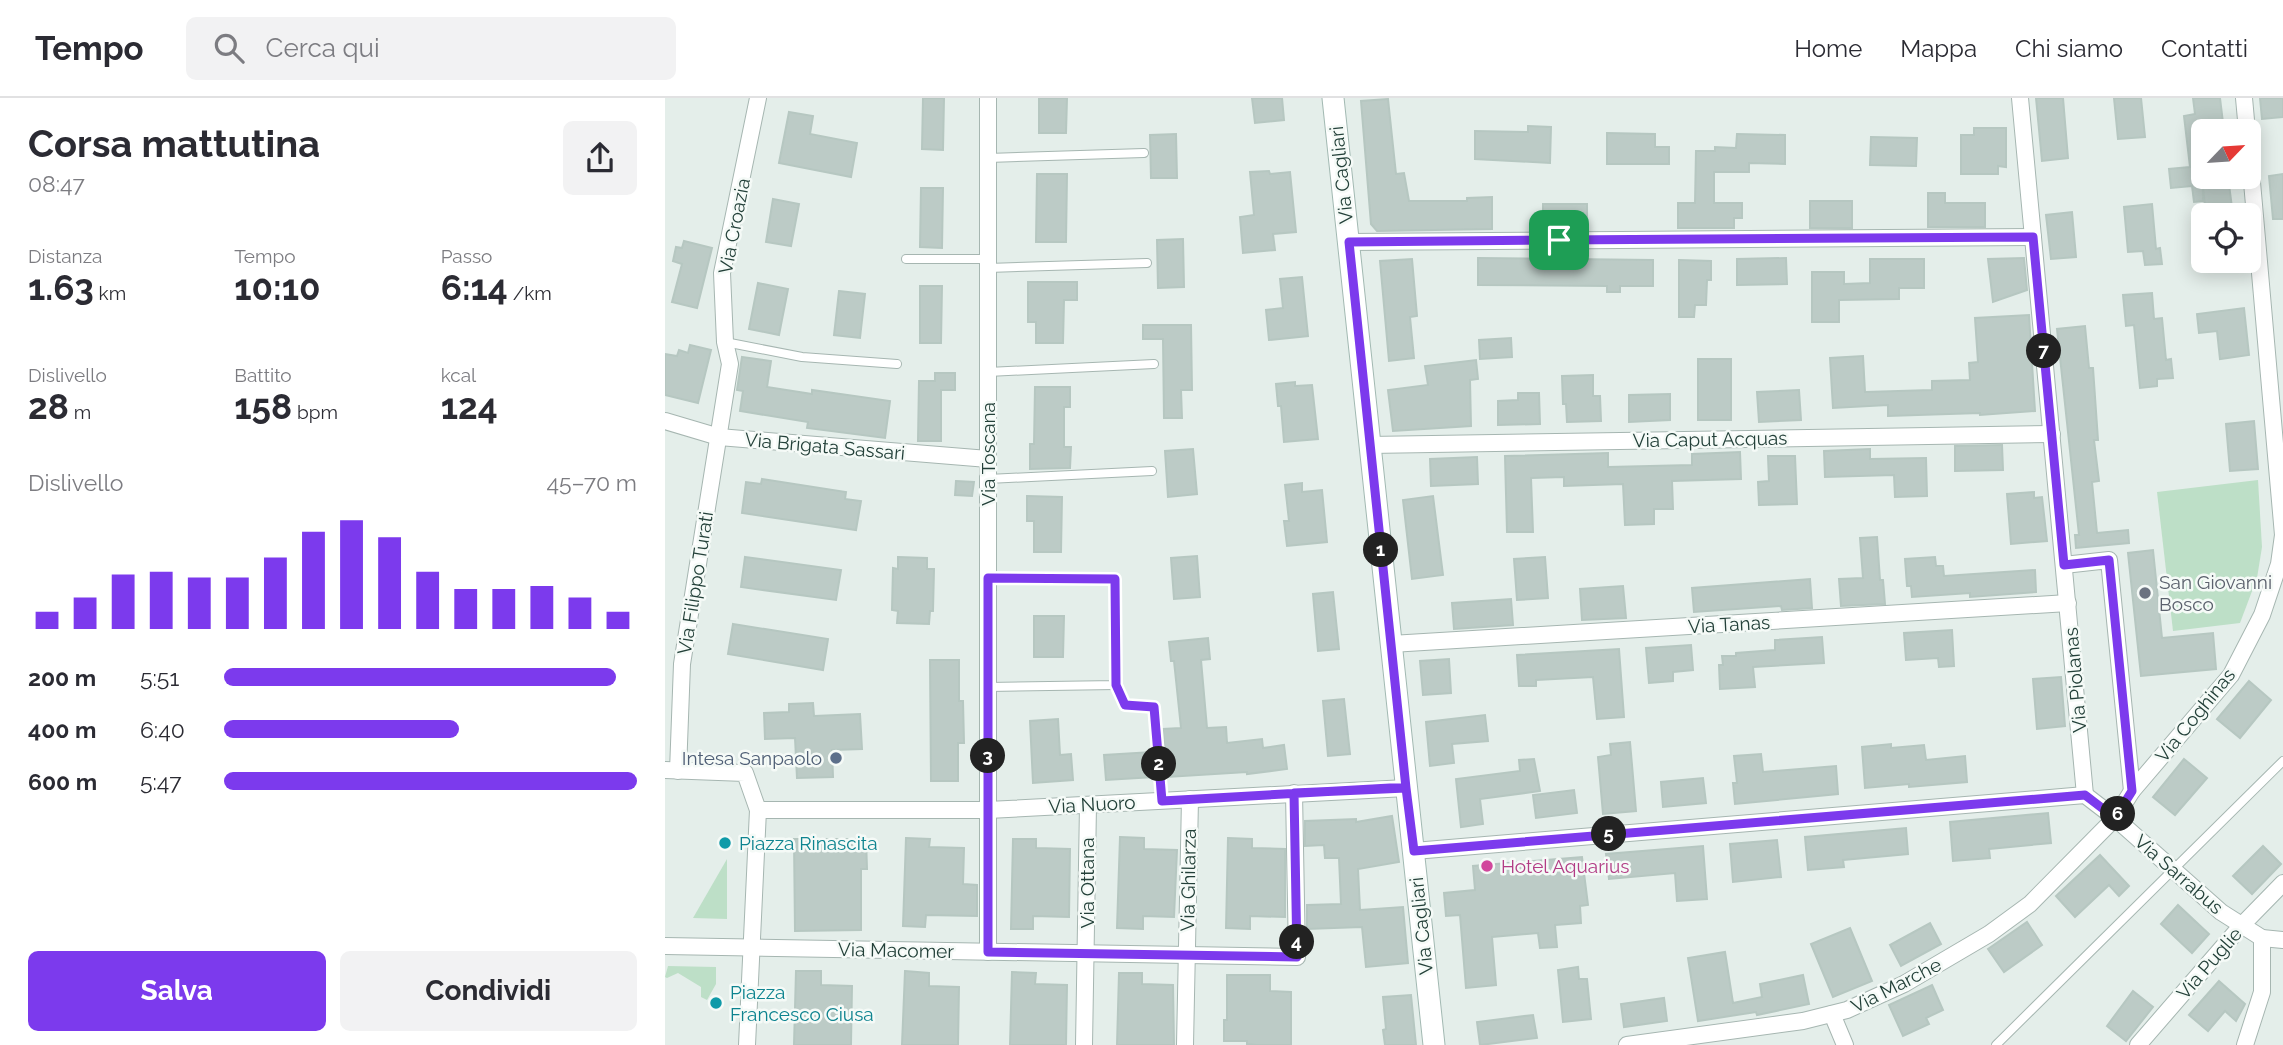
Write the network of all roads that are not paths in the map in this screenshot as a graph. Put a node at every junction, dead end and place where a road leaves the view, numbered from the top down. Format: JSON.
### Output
{"nodes":[{"id":1,"x":758,"y":98,"type":"edge"},
{"id":2,"x":988,"y":98,"type":"edge"},
{"id":3,"x":1333,"y":98,"type":"edge"},
{"id":4,"x":2020,"y":98,"type":"edge"},
{"id":5,"x":2244,"y":98,"type":"edge"},
{"id":6,"x":2246,"y":119,"type":"edge"},
{"id":7,"x":1144,"y":153,"type":"dead end"},
{"id":8,"x":988,"y":158,"type":"junction"},
{"id":9,"x":2253,"y":189,"type":"edge"},
{"id":10,"x":2033,"y":237,"type":"junction"},
{"id":11,"x":1349,"y":242,"type":"junction"},
{"id":12,"x":906,"y":259,"type":"dead end"},
{"id":13,"x":988,"y":264,"type":"junction"},
{"id":14,"x":1147,"y":264,"type":"dead end"},
{"id":15,"x":725,"y":342,"type":"junction"},
{"id":16,"x":897,"y":364,"type":"dead end"},
{"id":17,"x":1154,"y":364,"type":"dead end"},
{"id":18,"x":988,"y":372,"type":"junction"},
{"id":19,"x":665,"y":421,"type":"edge"},
{"id":20,"x":2052,"y":434,"type":"junction"},
{"id":21,"x":719,"y":437,"type":"junction"},
{"id":22,"x":1369,"y":445,"type":"junction"},
{"id":23,"x":988,"y":460,"type":"junction"},
{"id":24,"x":1152,"y":471,"type":"dead end"},
{"id":25,"x":988,"y":479,"type":"junction"},
{"id":26,"x":2064,"y":565,"type":"junction"},
{"id":27,"x":988,"y":578,"type":"junction"},
{"id":28,"x":2068,"y":603,"type":"junction"},
{"id":29,"x":1391,"y":644,"type":"junction"},
{"id":30,"x":1116,"y":685,"type":"junction"},
{"id":31,"x":988,"y":687,"type":"junction"},
{"id":32,"x":2283,"y":761,"type":"edge"},
{"id":33,"x":671,"y":771,"type":"edge"},
{"id":34,"x":1406,"y":788,"type":"junction"},
{"id":35,"x":2132,"y":791,"type":"junction"},
{"id":36,"x":1294,"y":793,"type":"junction"},
{"id":37,"x":2085,"y":795,"type":"junction"},
{"id":38,"x":1190,"y":799,"type":"junction"},
{"id":39,"x":1162,"y":801,"type":"junction"},
{"id":40,"x":1088,"y":805,"type":"junction"},
{"id":41,"x":758,"y":810,"type":"junction"},
{"id":42,"x":988,"y":810,"type":"junction"},
{"id":43,"x":2115,"y":818,"type":"junction"},
{"id":44,"x":1414,"y":851,"type":"junction"},
{"id":45,"x":2174,"y":870,"type":"junction"},
{"id":46,"x":2283,"y":883,"type":"edge"},
{"id":47,"x":2242,"y":925,"type":"junction"},
{"id":48,"x":2262,"y":938,"type":"junction"},
{"id":49,"x":2283,"y":940,"type":"edge"},
{"id":50,"x":665,"y":946,"type":"edge"},
{"id":51,"x":752,"y":946,"type":"junction"},
{"id":52,"x":988,"y":952,"type":"junction"},
{"id":53,"x":1087,"y":954,"type":"junction"},
{"id":54,"x":1187,"y":955,"type":"junction"},
{"id":55,"x":1832,"y":1014,"type":"junction"},
{"id":56,"x":747,"y":1045,"type":"edge"},
{"id":57,"x":1084,"y":1045,"type":"edge"},
{"id":58,"x":1185,"y":1045,"type":"edge"},
{"id":59,"x":1434,"y":1045,"type":"edge"},
{"id":60,"x":1627,"y":1045,"type":"edge"},
{"id":61,"x":1845,"y":1045,"type":"edge"},
{"id":62,"x":1996,"y":1045,"type":"edge"},
{"id":63,"x":2138,"y":1045,"type":"edge"},
{"id":64,"x":2245,"y":1045,"type":"edge"}],
"edges":[{"from":1,"to":15,"type":"street","name":"Via Croazia"},
{"from":2,"to":8,"type":"street","name":"Via Toscana"},
{"from":3,"to":11,"type":"street","name":"Via Cagliari"},
{"from":4,"to":10,"type":"street","name":"Via Piolanas"},
{"from":5,"to":6,"type":"street"},
{"from":7,"to":8,"type":"lane"},
{"from":8,"to":13,"type":"street","name":"Via Toscana"},
{"from":9,"to":35,"type":"street","name":"Via Coghinas"},
{"from":10,"to":11,"type":"street"},
{"from":10,"to":20,"type":"street","name":"Via Piolanas"},
{"from":11,"to":22,"type":"street","name":"Via Cagliari"},
{"from":12,"to":13,"type":"lane"},
{"from":13,"to":14,"type":"lane"},
{"from":13,"to":18,"type":"street","name":"Via Toscana"},
{"from":15,"to":16,"type":"lane"},
{"from":15,"to":21,"type":"street","name":"Via Croazia"},
{"from":17,"to":18,"type":"lane"},
{"from":18,"to":23,"type":"street","name":"Via Toscana"},
{"from":19,"to":21,"type":"street","name":"Via Brigata Sassari"},
{"from":20,"to":22,"type":"street","name":"Via Caput Acquas"},
{"from":20,"to":26,"type":"street","name":"Via Piolanas"},
{"from":21,"to":23,"type":"street","name":"Via Brigata Sassari"},
{"from":21,"to":33,"type":"street","name":"Via Filippo Turati"},
{"from":22,"to":29,"type":"street","name":"Via Cagliari"},
{"from":23,"to":25,"type":"street","name":"Via Toscana"},
{"from":24,"to":25,"type":"lane"},
{"from":25,"to":27,"type":"street","name":"Via Toscana"},
{"from":26,"to":28,"type":"street","name":"Via Piolanas"},
{"from":26,"to":35,"type":"street"},
{"from":27,"to":30,"type":"lane"},
{"from":27,"to":31,"type":"street","name":"Via Toscana"},
{"from":28,"to":29,"type":"street","name":"Via Tanas"},
{"from":28,"to":37,"type":"street","name":"Via Piolanas"},
{"from":29,"to":34,"type":"street","name":"Via Cagliari"},
{"from":30,"to":31,"type":"lane"},
{"from":30,"to":39,"type":"lane"},
{"from":31,"to":42,"type":"street","name":"Via Toscana"},
{"from":32,"to":45,"type":"lane"},
{"from":33,"to":41,"type":"street"},
{"from":34,"to":36,"type":"street","name":"Via Nuoro"},
{"from":34,"to":44,"type":"street","name":"Via Cagliari"},
{"from":35,"to":43,"type":"street","name":"Via Coghinas"},
{"from":36,"to":38,"type":"street","name":"Via Nuoro"},
{"from":36,"to":54,"type":"street","name":"Via Macomer"},
{"from":37,"to":43,"type":"street","name":"Via Sarrabus"},
{"from":37,"to":44,"type":"street"},
{"from":38,"to":39,"type":"street","name":"Via Nuoro"},
{"from":38,"to":54,"type":"street","name":"Via Ghilarza"},
{"from":39,"to":40,"type":"street","name":"Via Nuoro"},
{"from":40,"to":42,"type":"street","name":"Via Nuoro"},
{"from":40,"to":53,"type":"street","name":"Via Ottana"},
{"from":41,"to":42,"type":"street","name":"Via Nuoro"},
{"from":41,"to":51,"type":"street"},
{"from":42,"to":52,"type":"street"},
{"from":43,"to":45,"type":"street","name":"Via Sarrabus"},
{"from":43,"to":55,"type":"street","name":"Via Marche"},
{"from":44,"to":59,"type":"street","name":"Via Cagliari"},
{"from":45,"to":47,"type":"street","name":"Via Sarrabus"},
{"from":45,"to":62,"type":"lane"},
{"from":46,"to":47,"type":"street","name":"Via Puglie"},
{"from":47,"to":48,"type":"street","name":"Via Sarrabus"},
{"from":47,"to":63,"type":"street","name":"Via Puglie"},
{"from":48,"to":49,"type":"street","name":"Via Sarrabus"},
{"from":48,"to":64,"type":"street"},
{"from":50,"to":51,"type":"street"},
{"from":51,"to":52,"type":"street","name":"Via Macomer"},
{"from":51,"to":56,"type":"street"},
{"from":52,"to":53,"type":"street","name":"Via Macomer"},
{"from":53,"to":54,"type":"street","name":"Via Macomer"},
{"from":53,"to":57,"type":"street","name":"Via Ottana"},
{"from":54,"to":58,"type":"street","name":"Via Ghilarza"},
{"from":55,"to":60,"type":"street","name":"Via Marche"},
{"from":55,"to":61,"type":"street"}]}
